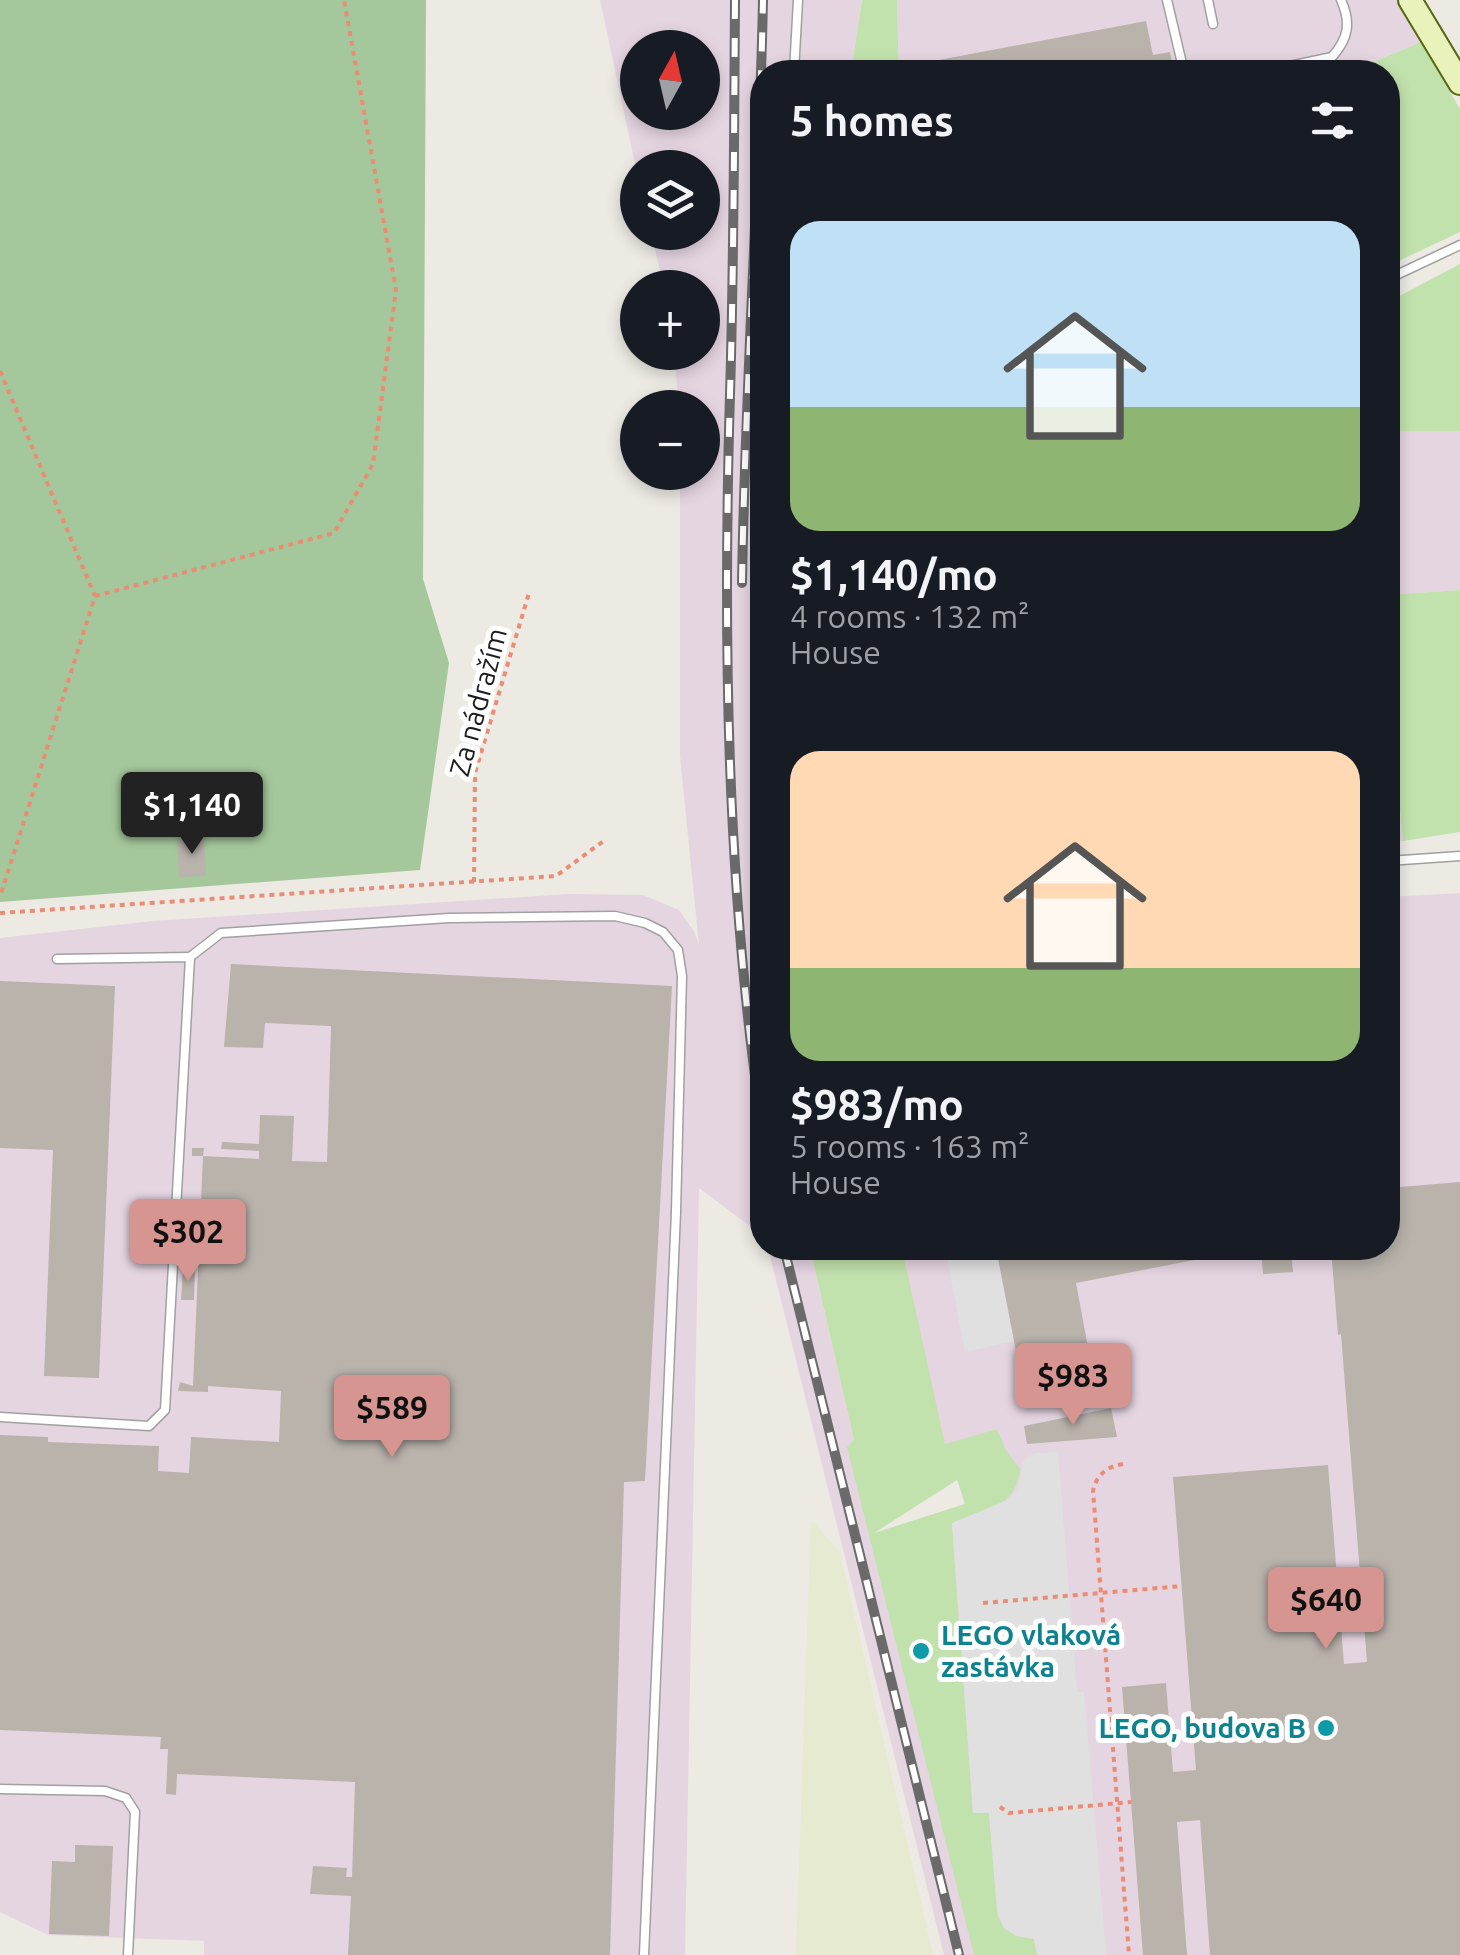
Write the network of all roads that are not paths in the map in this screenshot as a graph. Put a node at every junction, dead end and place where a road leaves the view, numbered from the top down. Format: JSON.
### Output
{"nodes":[{"id":1,"x":798,"y":0,"type":"edge"},
{"id":2,"x":1166,"y":0,"type":"edge"},
{"id":3,"x":1208,"y":0,"type":"edge"},
{"id":4,"x":1341,"y":0,"type":"edge"},
{"id":5,"x":1410,"y":0,"type":"edge"},
{"id":6,"x":1213,"y":24,"type":"dead end"},
{"id":7,"x":795,"y":60,"type":"edge"},
{"id":8,"x":1181,"y":60,"type":"edge"},
{"id":9,"x":1318,"y":60,"type":"edge"},
{"id":10,"x":1460,"y":83,"type":"edge"},
{"id":11,"x":1460,"y":246,"type":"edge"},
{"id":12,"x":1400,"y":274,"type":"edge"},
{"id":13,"x":1460,"y":856,"type":"edge"},
{"id":14,"x":1400,"y":859,"type":"edge"},
{"id":15,"x":190,"y":957,"type":"junction"},
{"id":16,"x":57,"y":959,"type":"dead end"},
{"id":17,"x":0,"y":1417,"type":"edge"},
{"id":18,"x":0,"y":1788,"type":"edge"},
{"id":19,"x":128,"y":1955,"type":"edge"},
{"id":20,"x":644,"y":1955,"type":"edge"}],
"edges":[{"from":1,"to":7,"type":"lane"},
{"from":2,"to":8,"type":"lane"},
{"from":3,"to":6,"type":"lane"},
{"from":4,"to":9,"type":"lane"},
{"from":5,"to":10,"type":"street"},
{"from":11,"to":12,"type":"lane"},
{"from":13,"to":14,"type":"lane"},
{"from":15,"to":16,"type":"lane"},
{"from":15,"to":17,"type":"lane"},
{"from":15,"to":20,"type":"lane"},
{"from":18,"to":19,"type":"lane"}]}
